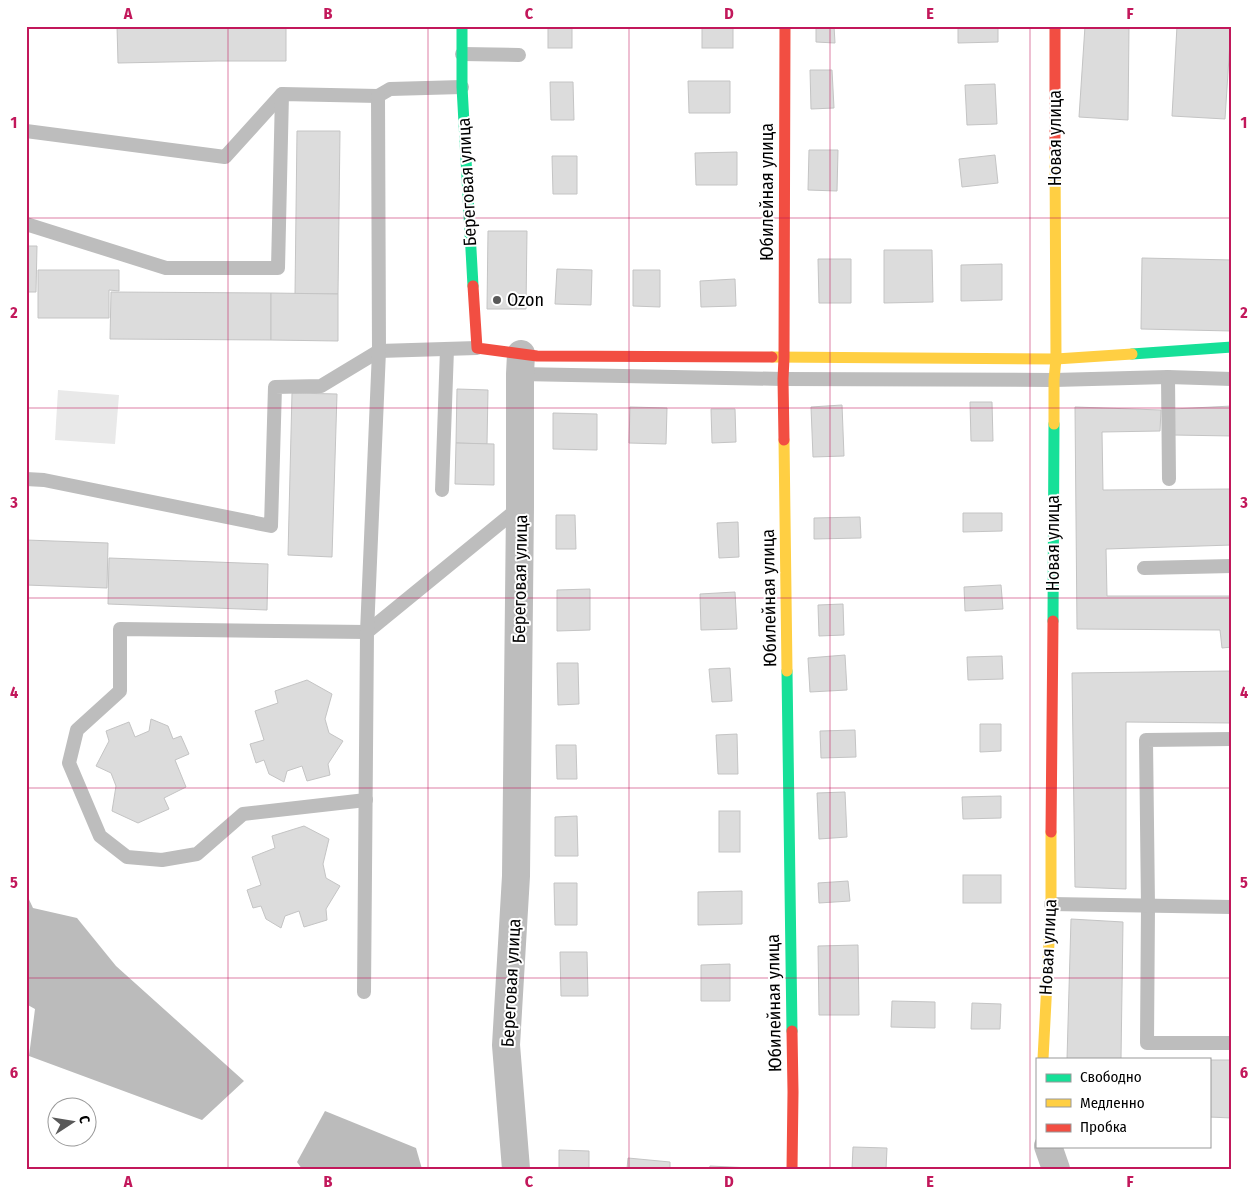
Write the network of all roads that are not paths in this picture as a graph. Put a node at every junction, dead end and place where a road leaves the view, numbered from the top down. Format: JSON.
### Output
{"nodes":[{"id":1,"x":462,"y":26,"type":"edge"},
{"id":2,"x":785,"y":26,"type":"edge"},
{"id":3,"x":1055,"y":26,"type":"edge"},
{"id":4,"x":462,"y":54,"type":"junction"},
{"id":5,"x":519,"y":55,"type":"dead end"},
{"id":6,"x":462,"y":86,"type":"junction"},
{"id":7,"x":282,"y":94,"type":"junction"},
{"id":8,"x":378,"y":96,"type":"junction"},
{"id":9,"x":26,"y":131,"type":"edge"},
{"id":10,"x":26,"y":224,"type":"edge"},
{"id":11,"x":1232,"y":347,"type":"edge"},
{"id":12,"x":477,"y":348,"type":"junction"},
{"id":13,"x":447,"y":349,"type":"junction"},
{"id":14,"x":379,"y":351,"type":"junction"},
{"id":15,"x":784,"y":358,"type":"junction"},
{"id":16,"x":1056,"y":359,"type":"junction"},
{"id":17,"x":520,"y":364,"type":"junction"},
{"id":18,"x":1168,"y":377,"type":"junction"},
{"id":19,"x":1232,"y":379,"type":"edge"},
{"id":20,"x":783,"y":380,"type":"junction"},
{"id":21,"x":1054,"y":380,"type":"junction"},
{"id":22,"x":26,"y":479,"type":"edge"},
{"id":23,"x":1169,"y":479,"type":"dead end"},
{"id":24,"x":442,"y":490,"type":"dead end"},
{"id":25,"x":520,"y":507,"type":"junction"},
{"id":26,"x":1232,"y":566,"type":"edge"},
{"id":27,"x":1144,"y":568,"type":"dead end"},
{"id":28,"x":367,"y":632,"type":"junction"},
{"id":29,"x":1232,"y":739,"type":"edge"},
{"id":30,"x":366,"y":800,"type":"junction"},
{"id":31,"x":1051,"y":904,"type":"junction"},
{"id":32,"x":1148,"y":906,"type":"junction"},
{"id":33,"x":1232,"y":907,"type":"edge"},
{"id":34,"x":364,"y":992,"type":"dead end"},
{"id":35,"x":1232,"y":1043,"type":"edge"},
{"id":36,"x":1043,"y":1058,"type":"edge"},
{"id":37,"x":1049,"y":1148,"type":"edge"},
{"id":38,"x":516,"y":1169,"type":"edge"},
{"id":39,"x":792,"y":1169,"type":"edge"},
{"id":40,"x":1056,"y":1169,"type":"edge"}],
"edges":[{"from":1,"to":4,"type":"street","name":"Береговая улица"},
{"from":2,"to":15,"type":"street","name":"Юбилейная улица"},
{"from":3,"to":16,"type":"street","name":"Новая улица"},
{"from":4,"to":5,"type":"lane"},
{"from":4,"to":6,"type":"street","name":"Береговая улица"},
{"from":6,"to":8,"type":"lane"},
{"from":6,"to":12,"type":"street","name":"Береговая улица"},
{"from":7,"to":8,"type":"lane"},
{"from":7,"to":9,"type":"lane"},
{"from":7,"to":10,"type":"lane"},
{"from":8,"to":14,"type":"lane"},
{"from":11,"to":16,"type":"street"},
{"from":12,"to":13,"type":"lane"},
{"from":12,"to":17,"type":"street"},
{"from":13,"to":14,"type":"lane"},
{"from":13,"to":24,"type":"lane"},
{"from":14,"to":22,"type":"lane"},
{"from":14,"to":28,"type":"lane"},
{"from":15,"to":16,"type":"street"},
{"from":15,"to":17,"type":"street"},
{"from":15,"to":20,"type":"street","name":"Юбилейная улица"},
{"from":16,"to":21,"type":"street","name":"Новая улица"},
{"from":17,"to":20,"type":"lane"},
{"from":17,"to":25,"type":"street","name":"Береговая улица"},
{"from":18,"to":19,"type":"lane"},
{"from":18,"to":21,"type":"lane"},
{"from":18,"to":23,"type":"lane"},
{"from":20,"to":21,"type":"lane"},
{"from":20,"to":39,"type":"street","name":"Юбилейная улица"},
{"from":21,"to":31,"type":"street","name":"Новая улица"},
{"from":25,"to":28,"type":"lane"},
{"from":25,"to":38,"type":"street","name":"Береговая улица"},
{"from":26,"to":27,"type":"lane"},
{"from":28,"to":30,"type":"lane"},
{"from":28,"to":30,"type":"lane"},
{"from":29,"to":32,"type":"lane"},
{"from":30,"to":34,"type":"lane"},
{"from":31,"to":32,"type":"lane"},
{"from":31,"to":36,"type":"street","name":"Новая улица"},
{"from":32,"to":33,"type":"lane"},
{"from":32,"to":35,"type":"lane"},
{"from":37,"to":40,"type":"street"}]}
